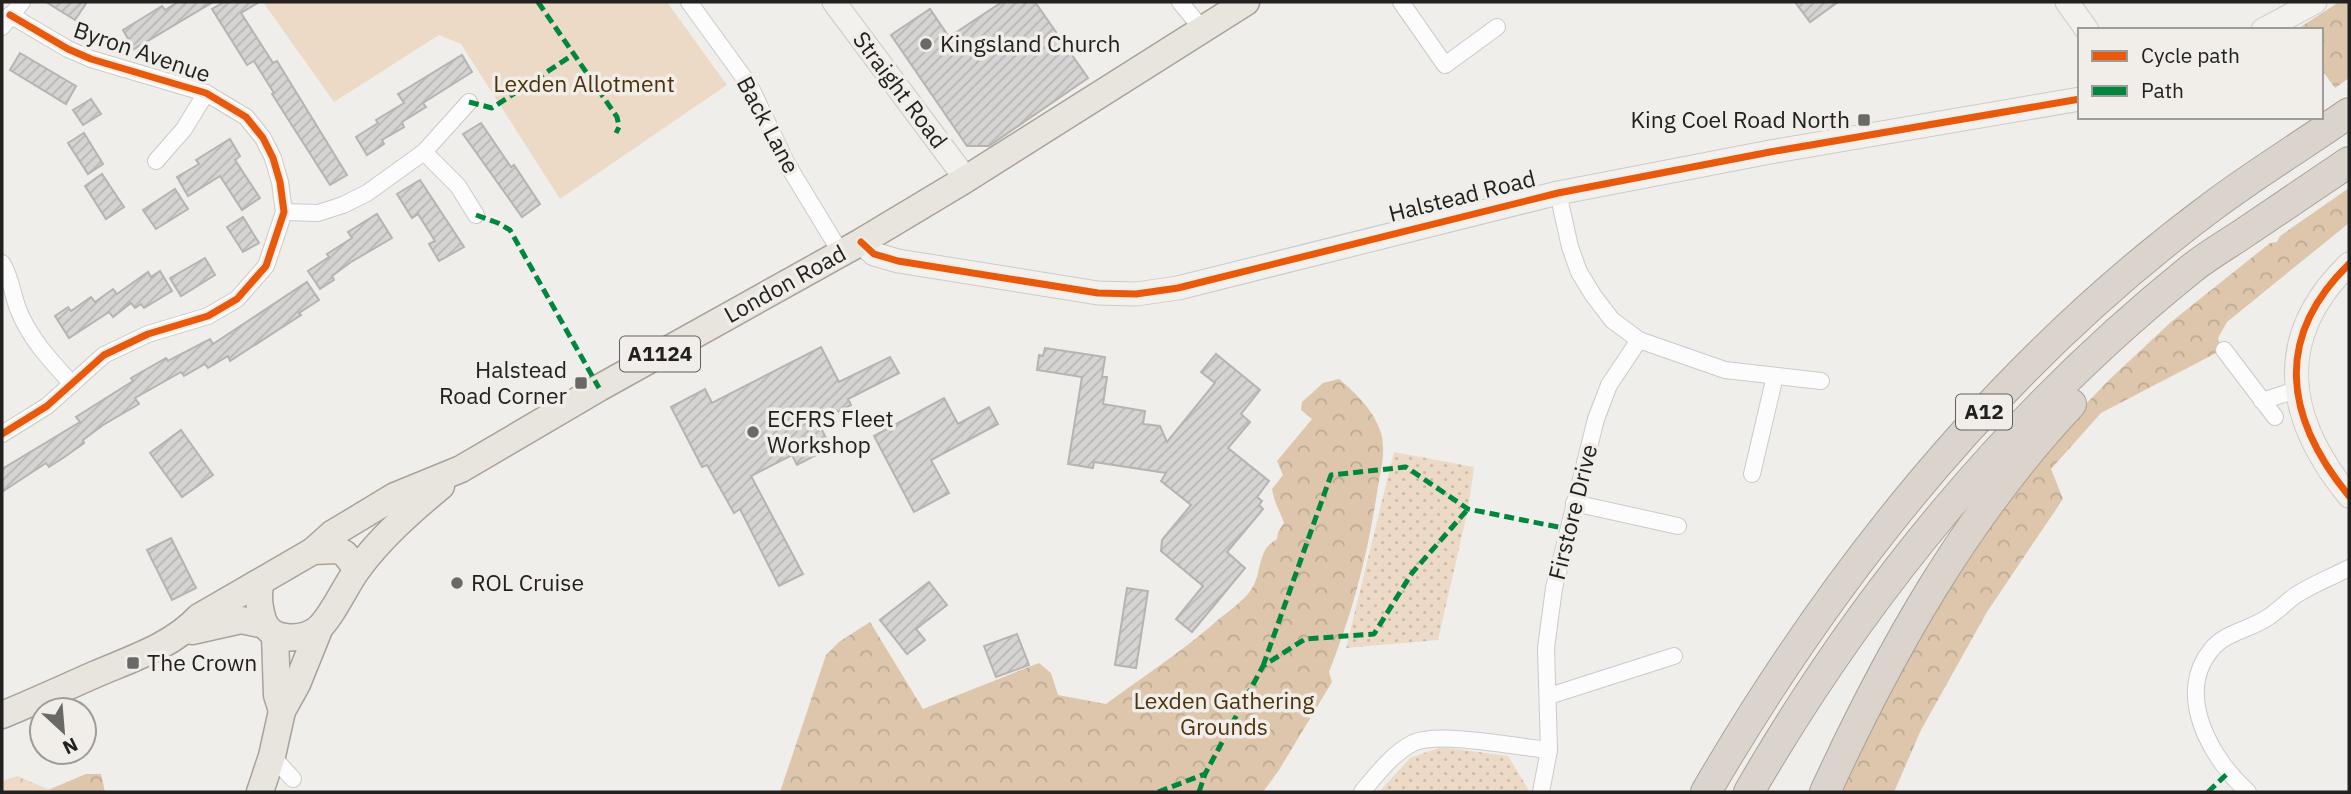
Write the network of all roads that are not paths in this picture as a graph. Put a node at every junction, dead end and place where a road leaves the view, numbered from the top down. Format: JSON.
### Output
{"nodes":[{"id":1,"x":22,"y":2,"type":"edge"},
{"id":2,"x":689,"y":2,"type":"edge"},
{"id":3,"x":834,"y":2,"type":"edge"},
{"id":4,"x":1180,"y":2,"type":"edge"},
{"id":5,"x":1246,"y":2,"type":"edge"},
{"id":6,"x":1401,"y":2,"type":"edge"},
{"id":7,"x":2067,"y":2,"type":"edge"},
{"id":8,"x":2315,"y":2,"type":"edge"},
{"id":9,"x":6,"y":21,"type":"edge"},
{"id":10,"x":1497,"y":27,"type":"dead end"},
{"id":11,"x":2086,"y":28,"type":"edge"},
{"id":12,"x":2267,"y":28,"type":"edge"},
{"id":13,"x":1203,"y":30,"type":"junction"},
{"id":14,"x":206,"y":93,"type":"junction"},
{"id":15,"x":2078,"y":99,"type":"edge"},
{"id":16,"x":469,"y":103,"type":"dead end"},
{"id":17,"x":2349,"y":113,"type":"edge"},
{"id":18,"x":424,"y":152,"type":"junction"},
{"id":19,"x":156,"y":161,"type":"dead end"},
{"id":20,"x":2349,"y":162,"type":"edge"},
{"id":21,"x":966,"y":179,"type":"junction"},
{"id":22,"x":1558,"y":193,"type":"junction"},
{"id":23,"x":284,"y":212,"type":"junction"},
{"id":24,"x":477,"y":215,"type":"dead end"},
{"id":25,"x":2257,"y":224,"type":"junction"},
{"id":26,"x":851,"y":248,"type":"junction"},
{"id":27,"x":2,"y":263,"type":"edge"},
{"id":28,"x":2349,"y":264,"type":"edge"},
{"id":29,"x":1639,"y":340,"type":"junction"},
{"id":30,"x":2224,"y":350,"type":"dead end"},
{"id":31,"x":1775,"y":376,"type":"junction"},
{"id":32,"x":1821,"y":381,"type":"dead end"},
{"id":33,"x":72,"y":384,"type":"junction"},
{"id":34,"x":2296,"y":390,"type":"junction"},
{"id":35,"x":2262,"y":401,"type":"junction"},
{"id":36,"x":2275,"y":417,"type":"dead end"},
{"id":37,"x":2,"y":434,"type":"edge"},
{"id":38,"x":461,"y":469,"type":"junction"},
{"id":39,"x":1752,"y":474,"type":"dead end"},
{"id":40,"x":2349,"y":496,"type":"edge"},
{"id":41,"x":1574,"y":503,"type":"junction"},
{"id":42,"x":1678,"y":526,"type":"dead end"},
{"id":43,"x":313,"y":551,"type":"junction"},
{"id":44,"x":2349,"y":568,"type":"edge"},
{"id":45,"x":357,"y":569,"type":"junction"},
{"id":46,"x":261,"y":582,"type":"junction"},
{"id":47,"x":320,"y":627,"type":"junction"},
{"id":48,"x":270,"y":630,"type":"junction"},
{"id":49,"x":185,"y":632,"type":"junction"},
{"id":50,"x":1674,"y":656,"type":"dead end"},
{"id":51,"x":1549,"y":696,"type":"junction"},
{"id":52,"x":282,"y":711,"type":"junction"},
{"id":53,"x":2,"y":715,"type":"edge"},
{"id":54,"x":1549,"y":750,"type":"junction"},
{"id":55,"x":272,"y":756,"type":"junction"},
{"id":56,"x":293,"y":779,"type":"dead end"},
{"id":57,"x":260,"y":792,"type":"edge"},
{"id":58,"x":1362,"y":792,"type":"edge"},
{"id":59,"x":1541,"y":792,"type":"edge"},
{"id":60,"x":1706,"y":792,"type":"edge"},
{"id":61,"x":1749,"y":792,"type":"edge"},
{"id":62,"x":1825,"y":792,"type":"edge"},
{"id":63,"x":2248,"y":792,"type":"edge"}],
"edges":[{"from":1,"to":9,"type":"street"},
{"from":2,"to":26,"type":"street","name":"Back Lane"},
{"from":3,"to":21,"type":"street","name":"Straight Road"},
{"from":4,"to":13,"type":"street"},
{"from":5,"to":13,"type":"main road","name":"London Road","number":"A1124"},
{"from":6,"to":10,"type":"street"},
{"from":7,"to":11,"type":"street"},
{"from":8,"to":12,"type":"street"},
{"from":9,"to":14,"type":"street","name":"Byron Avenue"},
{"from":13,"to":21,"type":"main road","name":"London Road","number":"A1124"},
{"from":14,"to":19,"type":"street","name":"Byron Avenue"},
{"from":14,"to":23,"type":"street","name":"Byron Avenue"},
{"from":15,"to":22,"type":"street","name":"Halstead Road"},
{"from":16,"to":18,"type":"street"},
{"from":17,"to":60,"type":"highway","number":"A12"},
{"from":18,"to":23,"type":"street"},
{"from":18,"to":24,"type":"street"},
{"from":20,"to":25,"type":"highway","number":"A12"},
{"from":21,"to":26,"type":"main road","name":"London Road","number":"A1124"},
{"from":22,"to":26,"type":"street","name":"Halstead Road"},
{"from":22,"to":29,"type":"street"},
{"from":23,"to":33,"type":"street","name":"Byron Avenue"},
{"from":25,"to":61,"type":"highway","number":"A12"},
{"from":25,"to":62,"type":"highway","number":"A12"},
{"from":26,"to":38,"type":"main road","name":"London Road","number":"A1124"},
{"from":27,"to":33,"type":"street"},
{"from":28,"to":34,"type":"street"},
{"from":29,"to":31,"type":"street"},
{"from":29,"to":41,"type":"street","name":"Firstore Drive"},
{"from":30,"to":35,"type":"street"},
{"from":31,"to":32,"type":"street"},
{"from":31,"to":39,"type":"street"},
{"from":33,"to":37,"type":"street","name":"Byron Avenue"},
{"from":34,"to":35,"type":"street"},
{"from":34,"to":40,"type":"street"},
{"from":35,"to":36,"type":"street"},
{"from":38,"to":43,"type":"main road","name":"London Road","number":"A1124"},
{"from":38,"to":45,"type":"main road","name":"London Road","number":"A1124"},
{"from":41,"to":42,"type":"street"},
{"from":41,"to":51,"type":"street","name":"Firstore Drive"},
{"from":43,"to":45,"type":"main road"},
{"from":43,"to":46,"type":"main road","name":"London Road"},
{"from":44,"to":63,"type":"street"},
{"from":45,"to":47,"type":"main road","name":"London Road"},
{"from":46,"to":48,"type":"main road"},
{"from":46,"to":49,"type":"main road","name":"London Road"},
{"from":47,"to":48,"type":"main road"},
{"from":47,"to":52,"type":"main road","name":"London Road"},
{"from":48,"to":49,"type":"main road"},
{"from":48,"to":52,"type":"main road"},
{"from":49,"to":53,"type":"main road"},
{"from":50,"to":51,"type":"street"},
{"from":51,"to":54,"type":"street","name":"Firstore Drive"},
{"from":52,"to":55,"type":"main road"},
{"from":54,"to":58,"type":"street"},
{"from":54,"to":59,"type":"street","name":"Firstore Drive"},
{"from":55,"to":56,"type":"street"},
{"from":55,"to":57,"type":"main road"}]}
